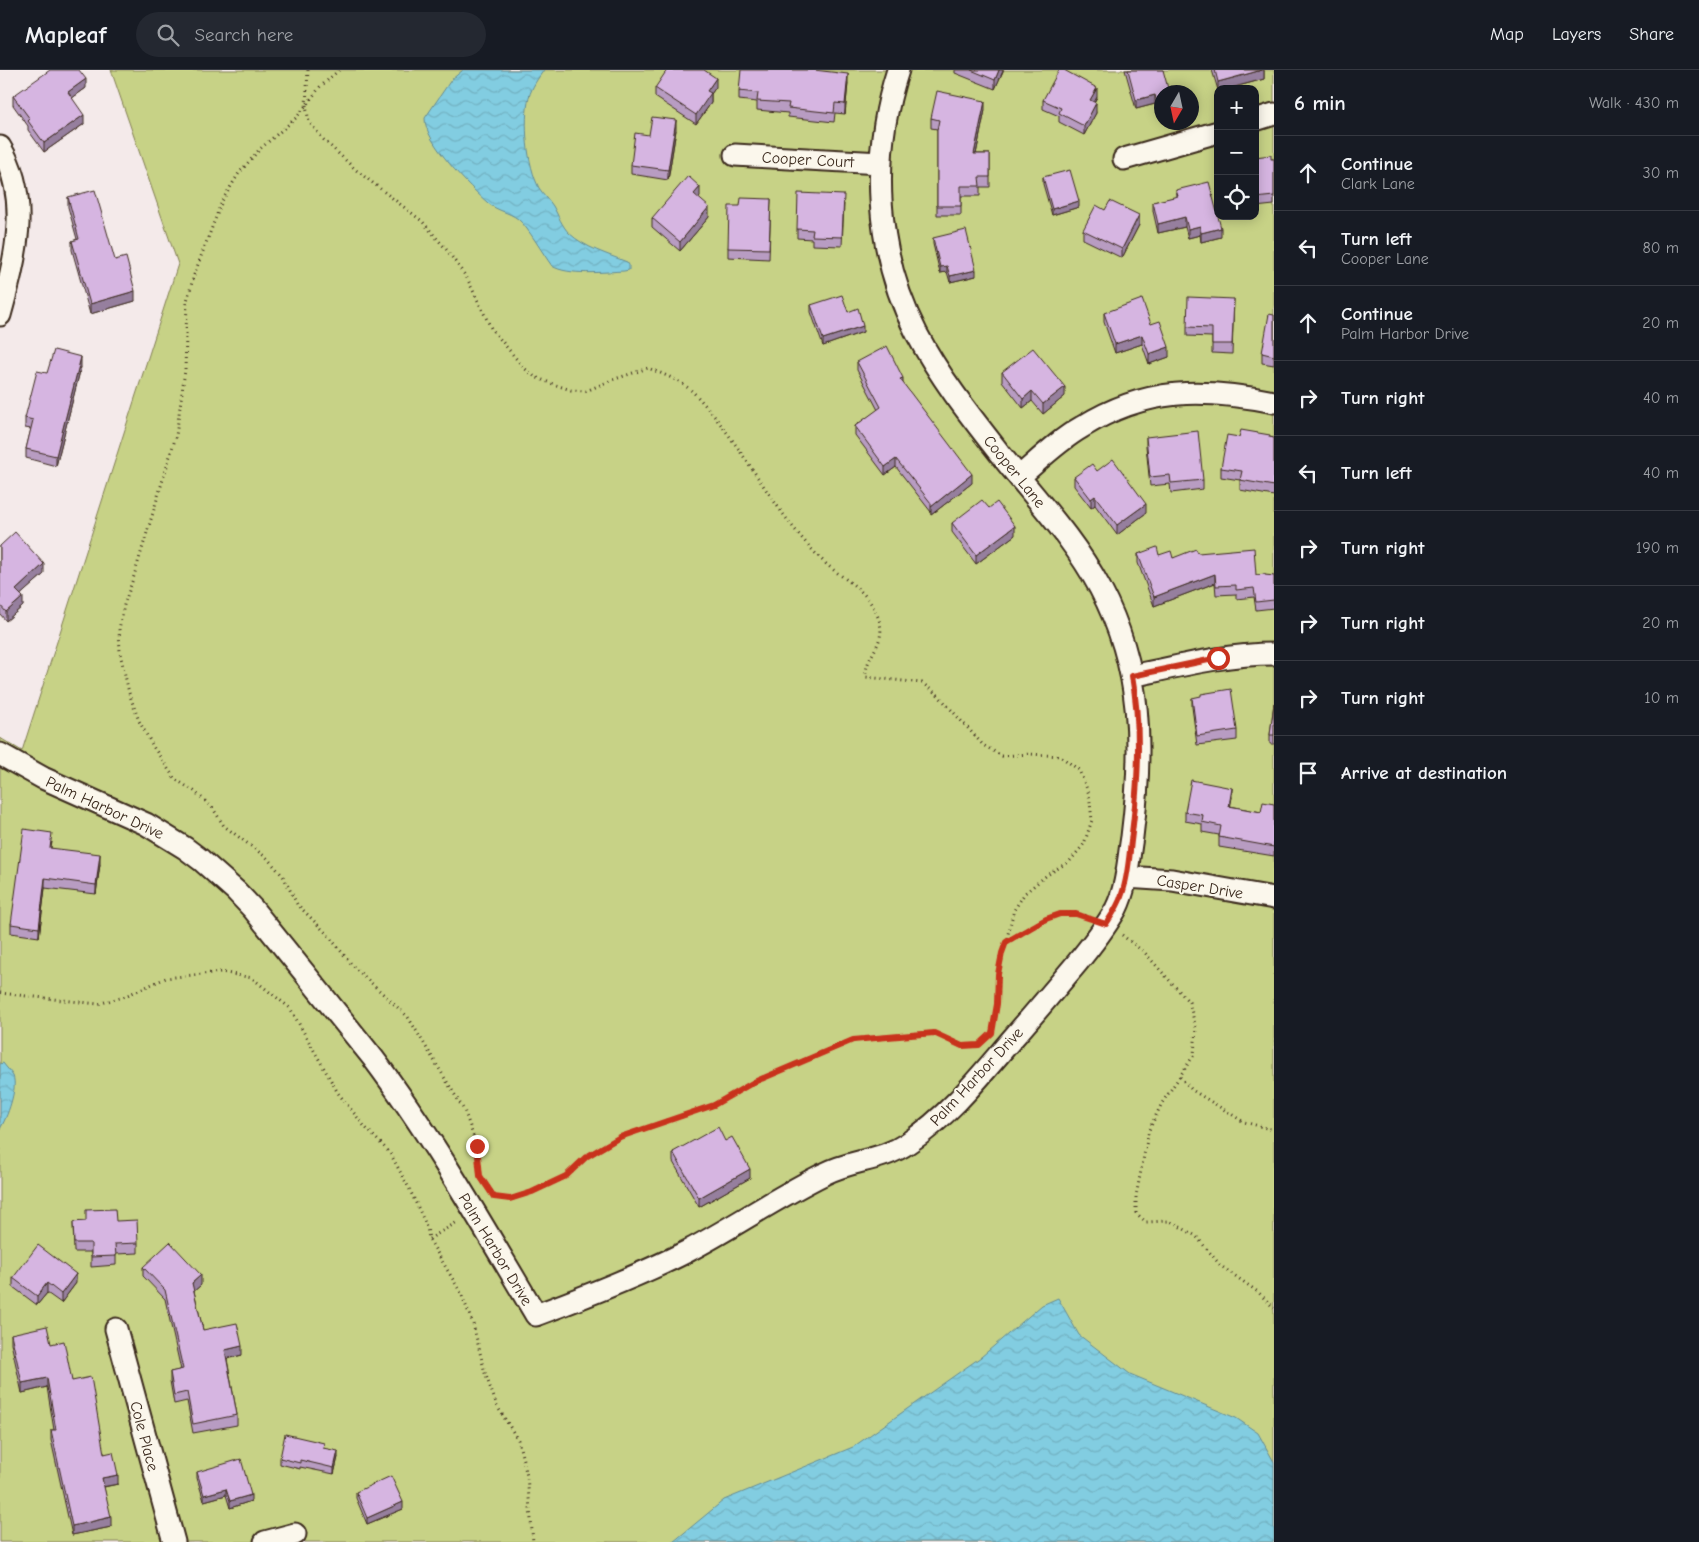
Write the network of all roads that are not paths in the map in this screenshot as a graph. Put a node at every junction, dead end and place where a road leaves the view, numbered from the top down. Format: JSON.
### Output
{"nodes":[{"id":1,"x":898,"y":70,"type":"edge"},
{"id":2,"x":1274,"y":114,"type":"edge"},
{"id":3,"x":1259,"y":119,"type":"edge"},
{"id":4,"x":1214,"y":133,"type":"edge"},
{"id":5,"x":0,"y":147,"type":"edge"},
{"id":6,"x":735,"y":155,"type":"dead end"},
{"id":7,"x":1124,"y":159,"type":"dead end"},
{"id":8,"x":881,"y":163,"type":"junction"},
{"id":9,"x":0,"y":315,"type":"edge"},
{"id":10,"x":1274,"y":402,"type":"edge"},
{"id":11,"x":1019,"y":476,"type":"junction"},
{"id":12,"x":1274,"y":654,"type":"edge"},
{"id":13,"x":1132,"y":676,"type":"junction"},
{"id":14,"x":0,"y":754,"type":"edge"},
{"id":15,"x":1126,"y":877,"type":"junction"},
{"id":16,"x":1274,"y":898,"type":"edge"},
{"id":17,"x":116,"y":1329,"type":"dead end"},
{"id":18,"x":295,"y":1534,"type":"dead end"},
{"id":19,"x":174,"y":1542,"type":"edge"},
{"id":20,"x":265,"y":1542,"type":"edge"}],
"edges":[{"from":1,"to":8,"type":"street","name":"Cooper Lane"},
{"from":2,"to":3,"type":"street"},
{"from":4,"to":7,"type":"street"},
{"from":5,"to":9,"type":"street"},
{"from":6,"to":8,"type":"street","name":"Cooper Court"},
{"from":8,"to":11,"type":"street","name":"Cooper Lane"},
{"from":10,"to":11,"type":"street"},
{"from":11,"to":13,"type":"street","name":"Cooper Lane"},
{"from":12,"to":13,"type":"street"},
{"from":13,"to":15,"type":"street","name":"Cooper Lane"},
{"from":14,"to":15,"type":"street","name":"Palm Harbor Drive"},
{"from":15,"to":16,"type":"street","name":"Casper Drive"},
{"from":17,"to":19,"type":"street","name":"Cole Place"},
{"from":18,"to":20,"type":"street"}]}
